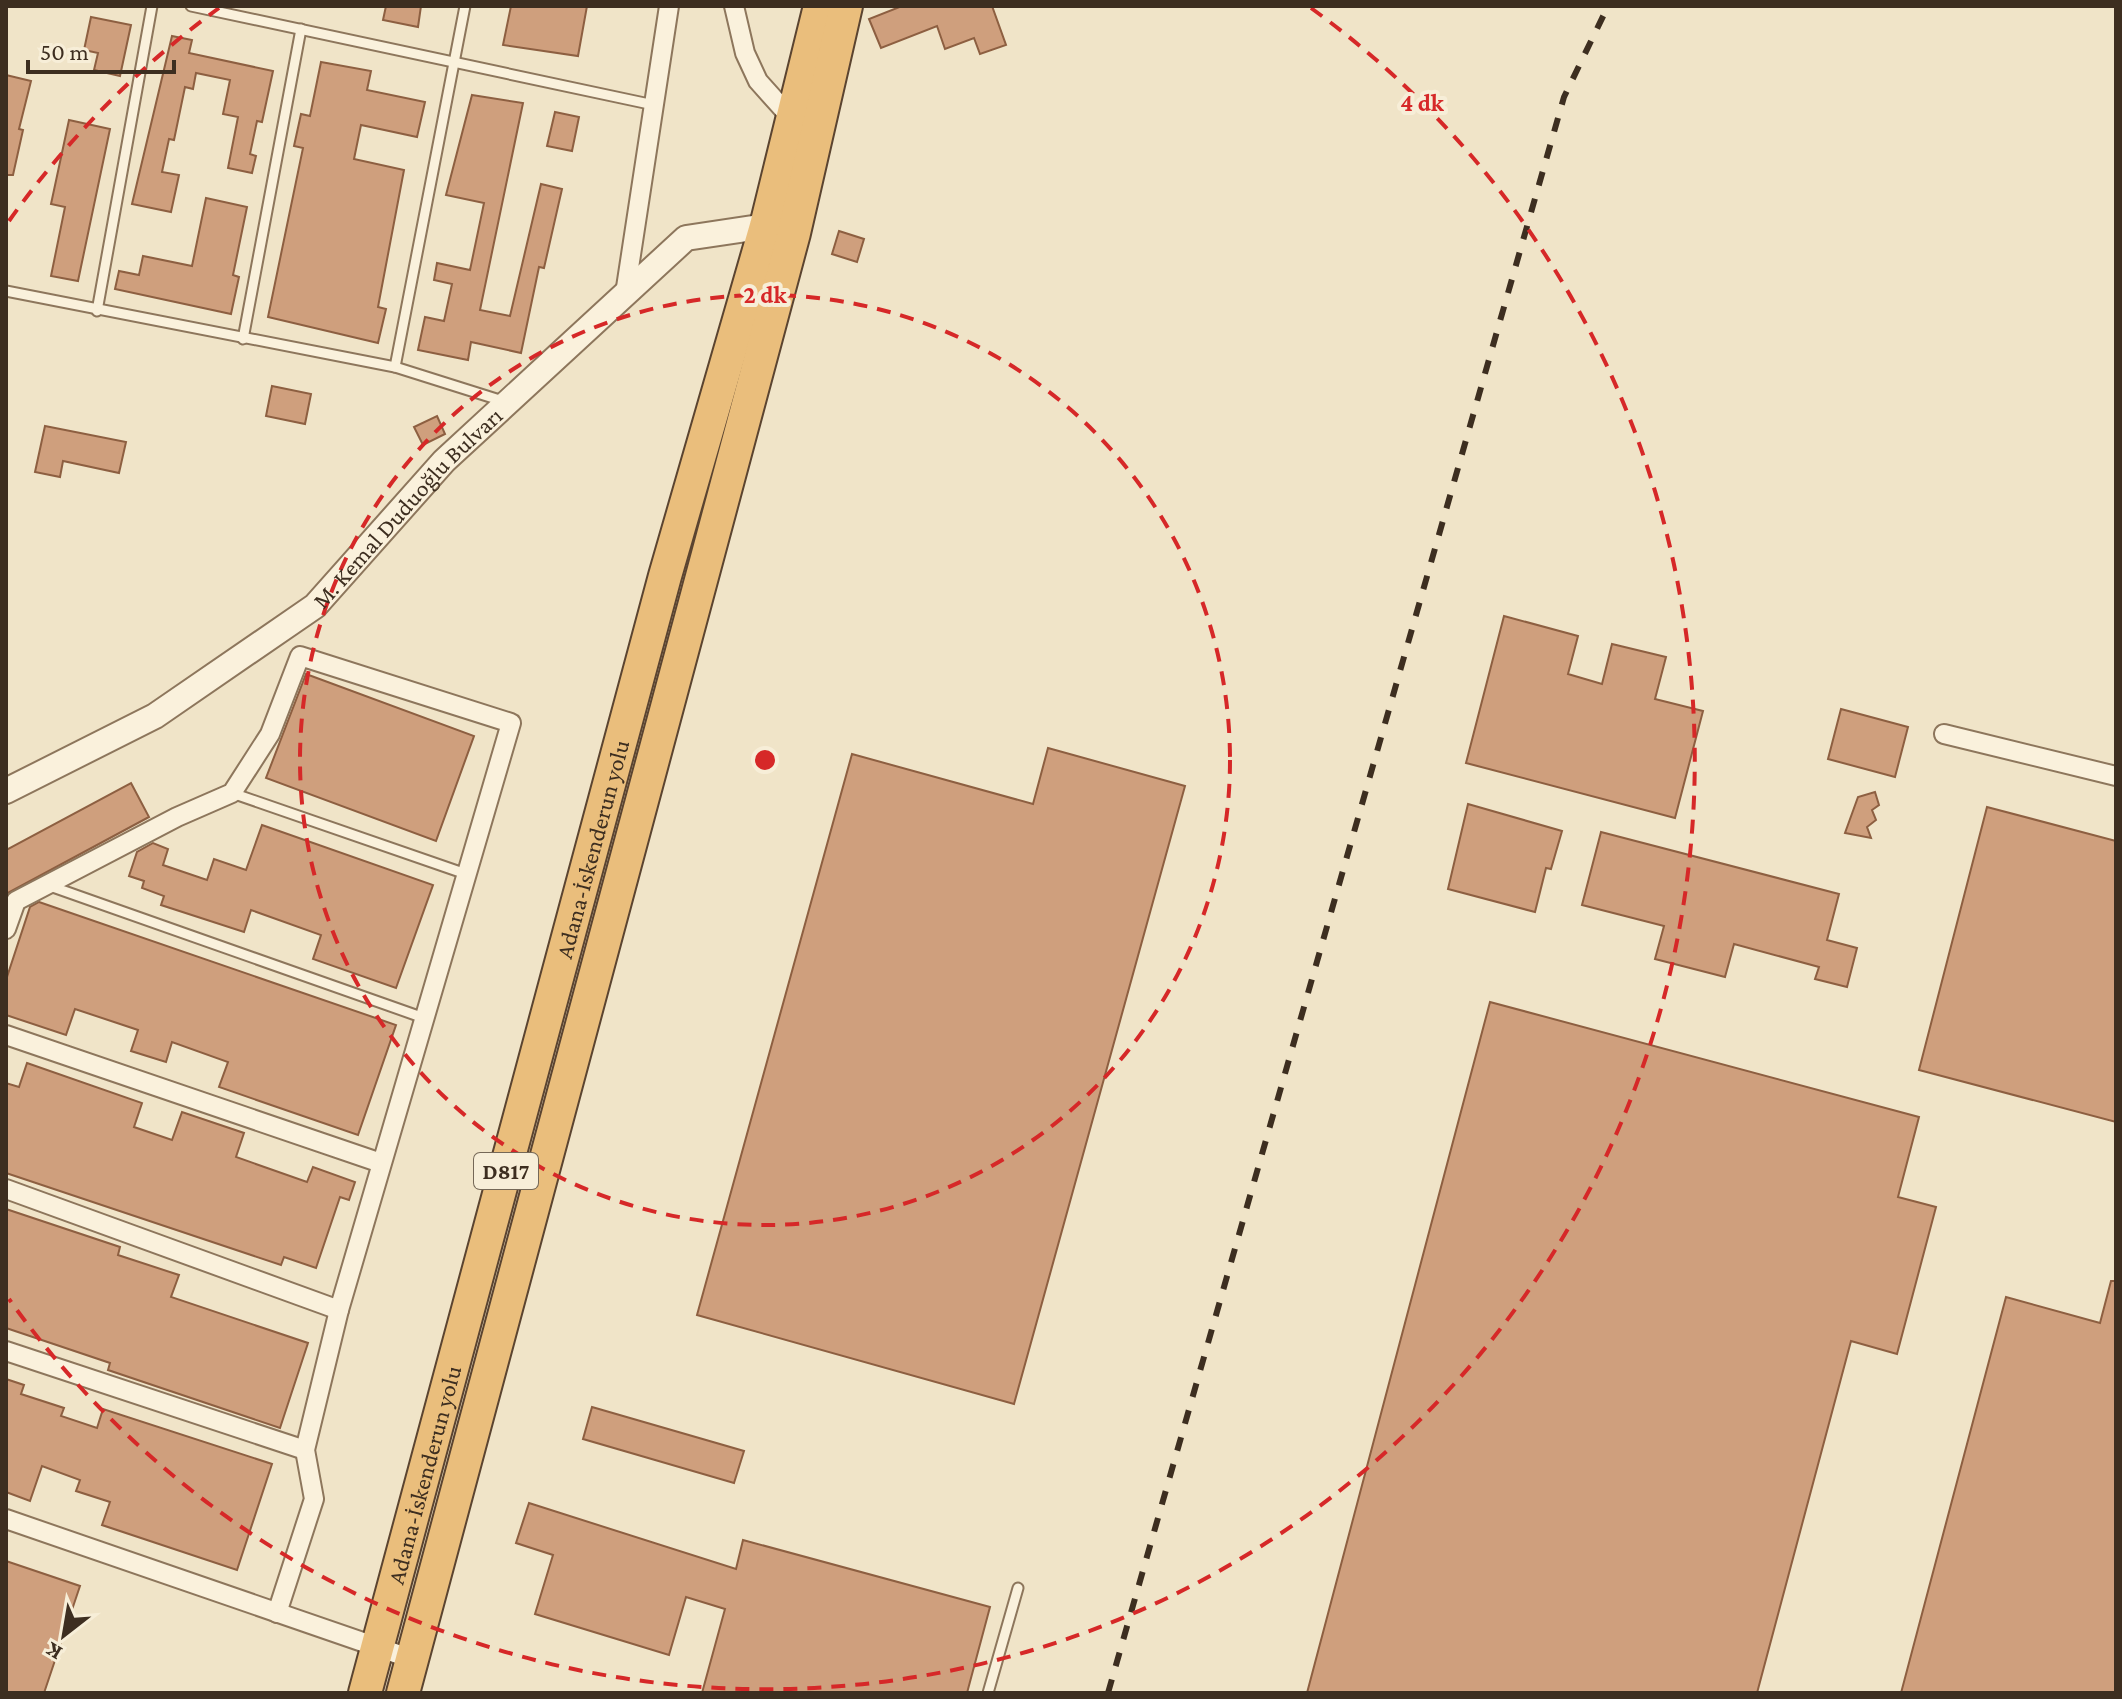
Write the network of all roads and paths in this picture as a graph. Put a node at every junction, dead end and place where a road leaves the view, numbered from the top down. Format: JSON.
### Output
{"nodes":[{"id":1,"x":152,"y":6,"type":"edge"},
{"id":2,"x":191,"y":6,"type":"edge"},
{"id":3,"x":465,"y":6,"type":"edge"},
{"id":4,"x":669,"y":6,"type":"edge"},
{"id":5,"x":734,"y":6,"type":"edge"},
{"id":6,"x":820,"y":6,"type":"edge"},
{"id":7,"x":846,"y":6,"type":"edge"},
{"id":8,"x":301,"y":29,"type":"junction"},
{"id":9,"x":454,"y":60,"type":"junction"},
{"id":10,"x":654,"y":105,"type":"junction"},
{"id":11,"x":793,"y":120,"type":"junction"},
{"id":12,"x":780,"y":230,"type":"junction"},
{"id":13,"x":6,"y":291,"type":"edge"},
{"id":14,"x":625,"y":294,"type":"junction"},
{"id":15,"x":97,"y":311,"type":"junction"},
{"id":16,"x":243,"y":339,"type":"junction"},
{"id":17,"x":395,"y":367,"type":"junction"},
{"id":18,"x":507,"y":403,"type":"junction"},
{"id":19,"x":1944,"y":734,"type":"dead end"},
{"id":20,"x":2116,"y":776,"type":"edge"},
{"id":21,"x":6,"y":791,"type":"edge"},
{"id":22,"x":232,"y":793,"type":"junction"},
{"id":23,"x":466,"y":874,"type":"junction"},
{"id":24,"x":48,"y":886,"type":"junction"},
{"id":25,"x":6,"y":929,"type":"edge"},
{"id":26,"x":424,"y":1018,"type":"junction"},
{"id":27,"x":6,"y":1035,"type":"edge"},
{"id":28,"x":381,"y":1163,"type":"junction"},
{"id":29,"x":6,"y":1189,"type":"edge"},
{"id":30,"x":339,"y":1310,"type":"junction"},
{"id":31,"x":6,"y":1351,"type":"edge"},
{"id":32,"x":305,"y":1450,"type":"junction"},
{"id":33,"x":6,"y":1519,"type":"edge"},
{"id":34,"x":1018,"y":1588,"type":"dead end"},
{"id":35,"x":277,"y":1613,"type":"junction"},
{"id":36,"x":377,"y":1647,"type":"junction"},
{"id":37,"x":412,"y":1659,"type":"junction"},
{"id":38,"x":365,"y":1693,"type":"edge"},
{"id":39,"x":403,"y":1693,"type":"edge"},
{"id":40,"x":988,"y":1693,"type":"edge"}],
"edges":[{"from":1,"to":15,"type":"lane"},
{"from":2,"to":8,"type":"lane"},
{"from":3,"to":9,"type":"lane"},
{"from":4,"to":10,"type":"street"},
{"from":5,"to":11,"type":"street"},
{"from":6,"to":11,"type":"highway","name":"Adana-İskenderun yolu","number":"D817"},
{"from":7,"to":12,"type":"highway","number":"D817"},
{"from":8,"to":9,"type":"lane"},
{"from":8,"to":16,"type":"lane"},
{"from":9,"to":10,"type":"lane"},
{"from":9,"to":17,"type":"lane"},
{"from":10,"to":14,"type":"street"},
{"from":11,"to":12,"type":"highway","name":"Adana-İskenderun yolu","number":"D817"},
{"from":12,"to":14,"type":"street","name":"M. Kemal Duduoğlu Bulvarı"},
{"from":12,"to":36,"type":"highway","name":"Adana-İskenderun yolu","number":"D817"},
{"from":12,"to":37,"type":"highway","number":"D817"},
{"from":13,"to":15,"type":"lane"},
{"from":14,"to":18,"type":"street","name":"M. Kemal Duduoğlu Bulvarı"},
{"from":15,"to":16,"type":"lane"},
{"from":16,"to":17,"type":"lane"},
{"from":17,"to":18,"type":"lane"},
{"from":18,"to":21,"type":"street","name":"M. Kemal Duduoğlu Bulvarı"},
{"from":19,"to":20,"type":"street"},
{"from":22,"to":23,"type":"lane"},
{"from":22,"to":23,"type":"street"},
{"from":22,"to":24,"type":"street"},
{"from":23,"to":26,"type":"street"},
{"from":24,"to":25,"type":"street"},
{"from":24,"to":26,"type":"lane"},
{"from":26,"to":28,"type":"street"},
{"from":27,"to":28,"type":"street"},
{"from":28,"to":30,"type":"street"},
{"from":29,"to":30,"type":"street"},
{"from":30,"to":32,"type":"street"},
{"from":31,"to":32,"type":"street"},
{"from":32,"to":35,"type":"street"},
{"from":33,"to":35,"type":"street"},
{"from":34,"to":40,"type":"lane"},
{"from":35,"to":36,"type":"street"},
{"from":36,"to":37,"type":"street"},
{"from":36,"to":38,"type":"highway","name":"Adana-İskenderun yolu","number":"D817"},
{"from":37,"to":39,"type":"highway","number":"D817"}]}
